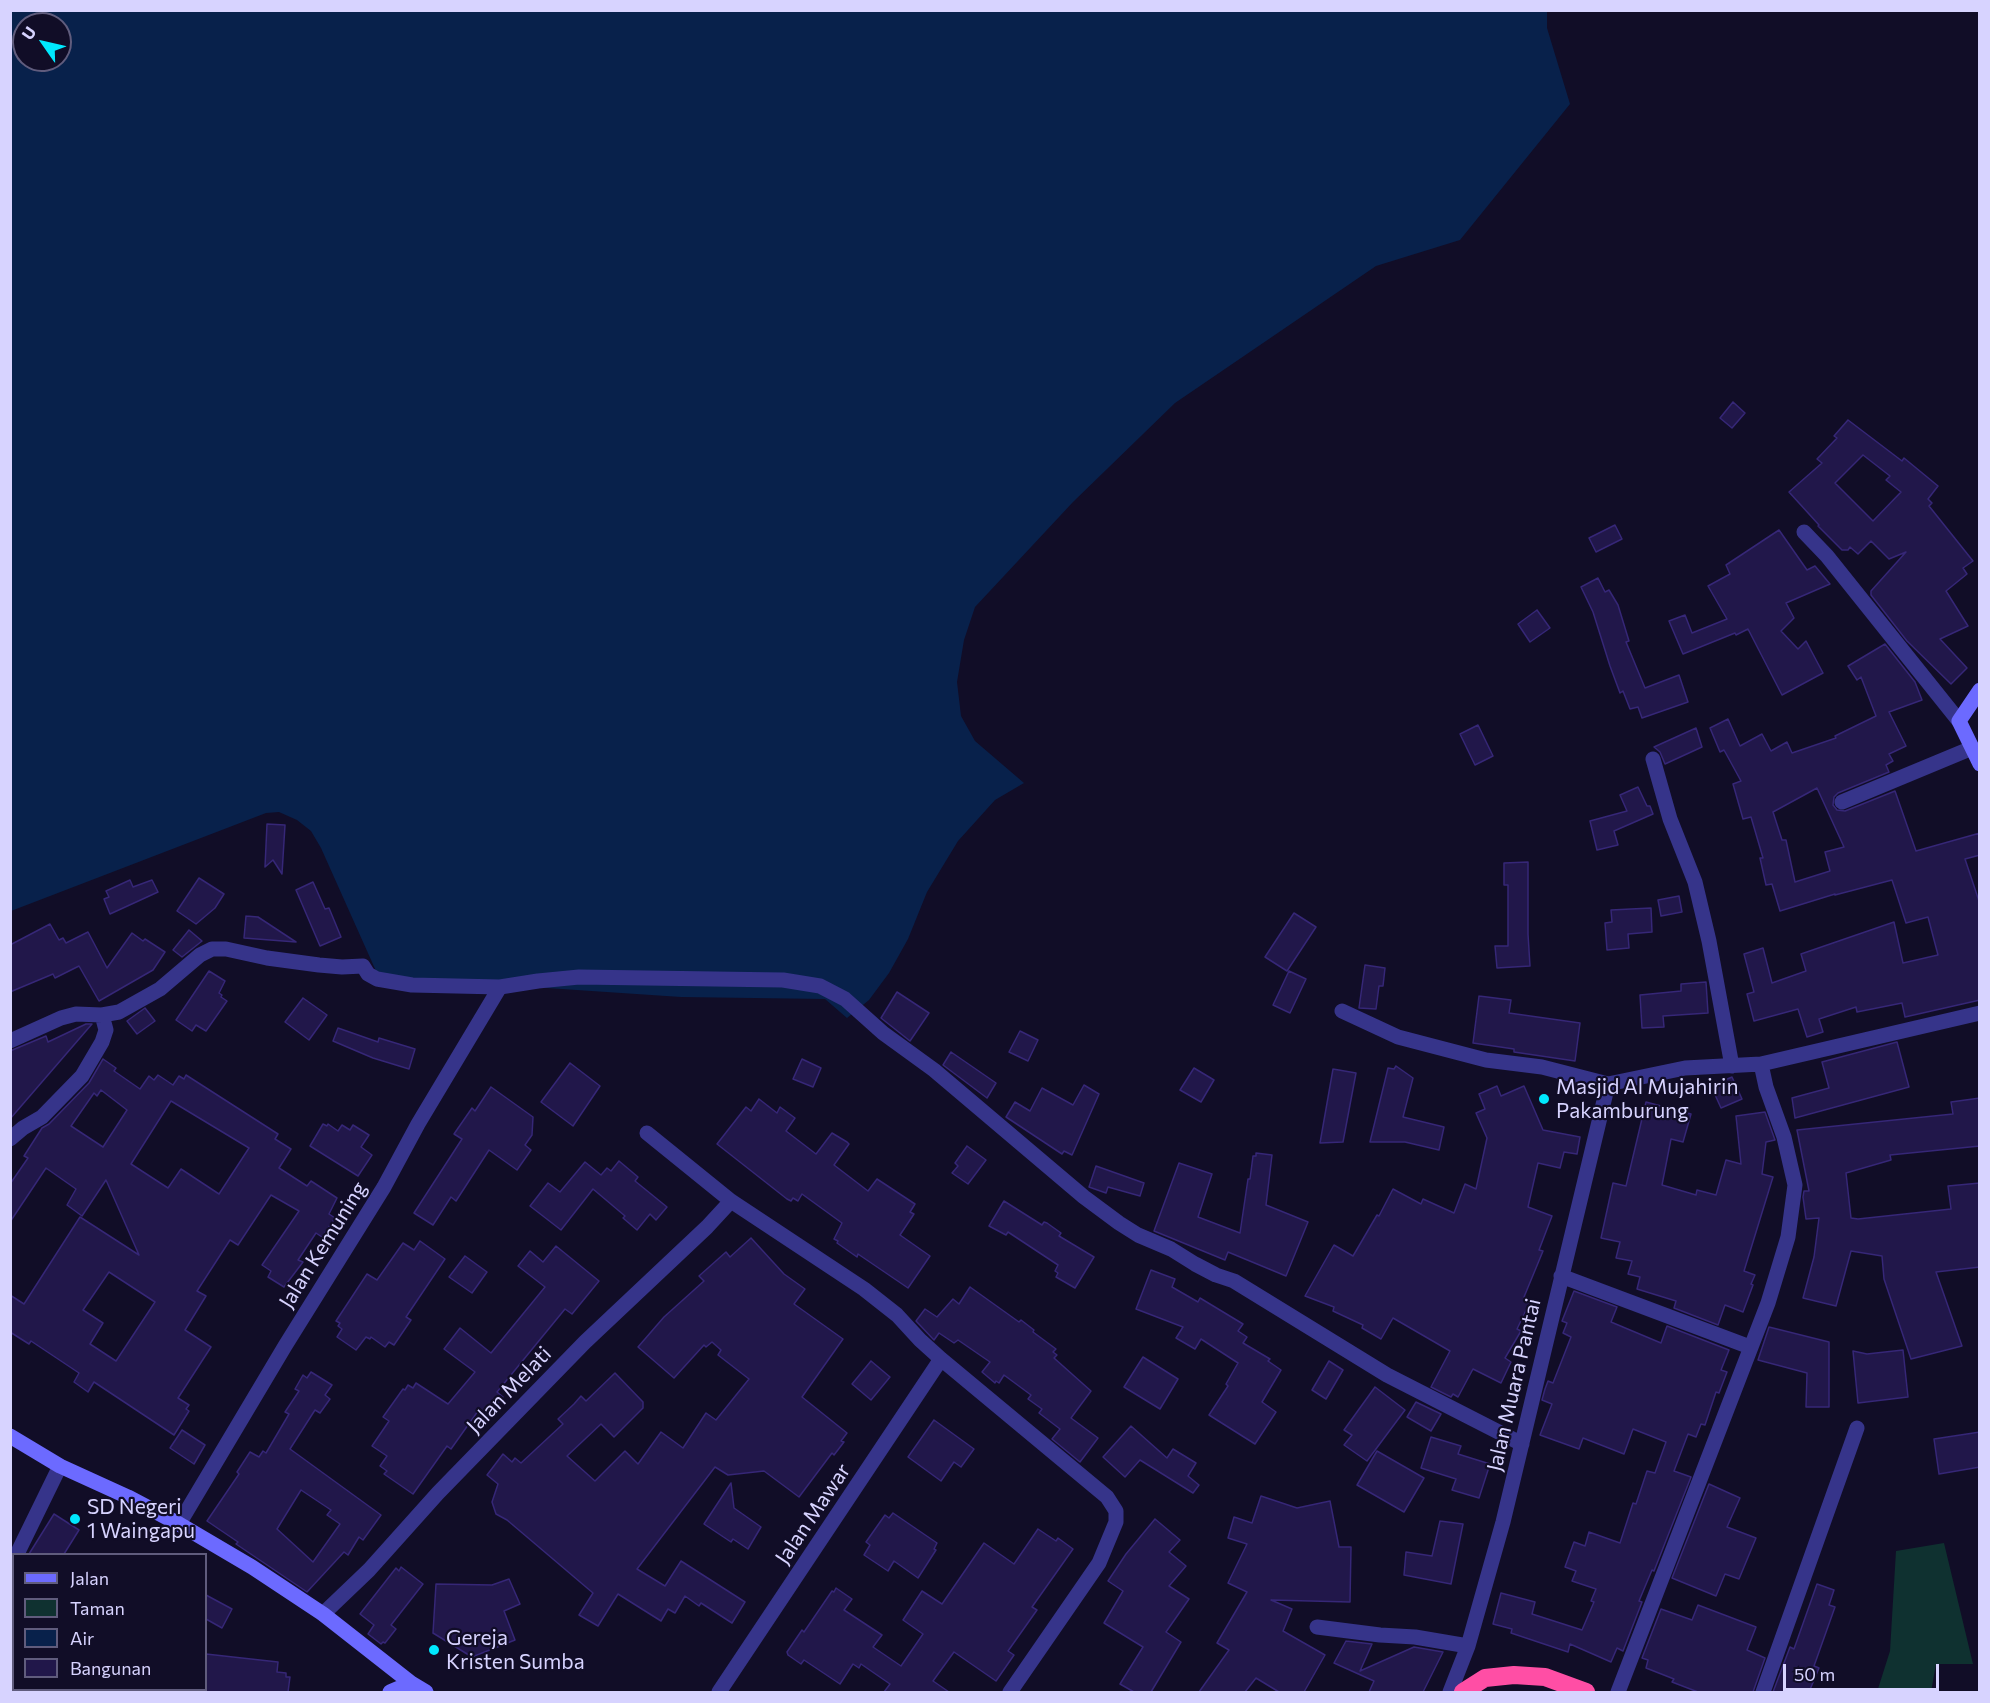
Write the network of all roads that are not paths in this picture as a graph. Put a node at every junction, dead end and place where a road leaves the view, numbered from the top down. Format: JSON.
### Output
{"nodes":[{"id":1,"x":1804,"y":532,"type":"dead end"},
{"id":2,"x":1980,"y":690,"type":"edge"},
{"id":3,"x":1959,"y":721,"type":"junction"},
{"id":4,"x":1972,"y":748,"type":"junction"},
{"id":5,"x":1653,"y":759,"type":"dead end"},
{"id":6,"x":1980,"y":764,"type":"edge"},
{"id":7,"x":1842,"y":802,"type":"dead end"},
{"id":8,"x":500,"y":987,"type":"junction"},
{"id":9,"x":1342,"y":1011,"type":"dead end"},
{"id":10,"x":1980,"y":1013,"type":"edge"},
{"id":11,"x":102,"y":1015,"type":"junction"},
{"id":12,"x":10,"y":1041,"type":"edge"},
{"id":13,"x":1761,"y":1064,"type":"junction"},
{"id":14,"x":1732,"y":1066,"type":"junction"},
{"id":15,"x":1608,"y":1084,"type":"junction"},
{"id":16,"x":647,"y":1133,"type":"dead end"},
{"id":17,"x":10,"y":1140,"type":"edge"},
{"id":18,"x":731,"y":1202,"type":"junction"},
{"id":19,"x":1561,"y":1276,"type":"junction"},
{"id":20,"x":1750,"y":1347,"type":"junction"},
{"id":21,"x":941,"y":1359,"type":"junction"},
{"id":22,"x":1857,"y":1428,"type":"dead end"},
{"id":23,"x":10,"y":1436,"type":"edge"},
{"id":24,"x":1522,"y":1444,"type":"junction"},
{"id":25,"x":60,"y":1466,"type":"junction"},
{"id":26,"x":179,"y":1524,"type":"junction"},
{"id":27,"x":17,"y":1553,"type":"edge"},
{"id":28,"x":323,"y":1614,"type":"junction"},
{"id":29,"x":1317,"y":1628,"type":"dead end"},
{"id":30,"x":1468,"y":1646,"type":"junction"},
{"id":31,"x":411,"y":1683,"type":"junction"},
{"id":32,"x":390,"y":1692,"type":"edge"},
{"id":33,"x":426,"y":1692,"type":"edge"},
{"id":34,"x":718,"y":1692,"type":"edge"},
{"id":35,"x":1010,"y":1692,"type":"edge"},
{"id":36,"x":1450,"y":1692,"type":"edge"},
{"id":37,"x":1463,"y":1692,"type":"edge"},
{"id":38,"x":1586,"y":1692,"type":"edge"},
{"id":39,"x":1618,"y":1692,"type":"edge"},
{"id":40,"x":1763,"y":1692,"type":"edge"}],
"edges":[{"from":1,"to":3,"type":"street"},
{"from":2,"to":3,"type":"street"},
{"from":3,"to":4,"type":"street"},
{"from":4,"to":6,"type":"street"},
{"from":4,"to":7,"type":"street"},
{"from":5,"to":14,"type":"street"},
{"from":8,"to":11,"type":"street"},
{"from":8,"to":24,"type":"street"},
{"from":8,"to":26,"type":"street","name":"Jalan Kemuning"},
{"from":9,"to":15,"type":"street"},
{"from":10,"to":13,"type":"street"},
{"from":11,"to":12,"type":"street"},
{"from":11,"to":17,"type":"street"},
{"from":13,"to":14,"type":"street"},
{"from":13,"to":20,"type":"street"},
{"from":14,"to":15,"type":"street"},
{"from":15,"to":19,"type":"street","name":"Jalan Muara Pantai"},
{"from":16,"to":18,"type":"street"},
{"from":18,"to":21,"type":"street"},
{"from":18,"to":28,"type":"street","name":"Jalan Melati"},
{"from":19,"to":20,"type":"street"},
{"from":19,"to":24,"type":"street","name":"Jalan Muara Pantai"},
{"from":20,"to":39,"type":"street"},
{"from":21,"to":34,"type":"street","name":"Jalan Mawar"},
{"from":21,"to":35,"type":"street"},
{"from":22,"to":40,"type":"street"},
{"from":23,"to":25,"type":"street"},
{"from":24,"to":30,"type":"street","name":"Jalan Muara Pantai"},
{"from":25,"to":26,"type":"street"},
{"from":25,"to":27,"type":"street"},
{"from":26,"to":28,"type":"street"},
{"from":28,"to":31,"type":"street"},
{"from":29,"to":30,"type":"street"},
{"from":30,"to":36,"type":"street","name":"Jalan Muara Pantai"},
{"from":31,"to":32,"type":"street"},
{"from":31,"to":33,"type":"street"},
{"from":37,"to":38,"type":"highway"}]}
